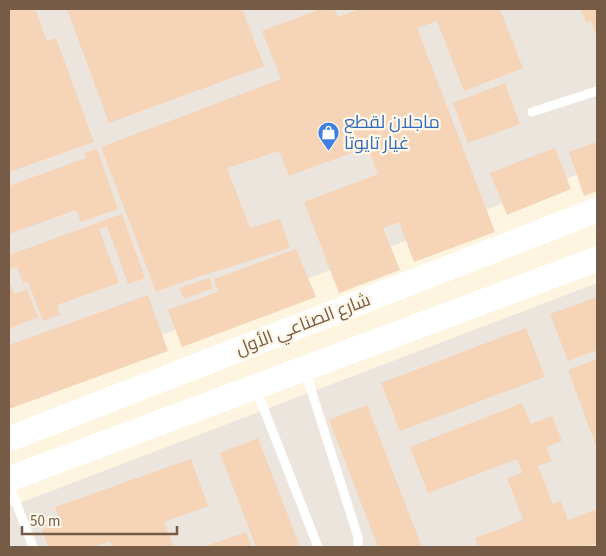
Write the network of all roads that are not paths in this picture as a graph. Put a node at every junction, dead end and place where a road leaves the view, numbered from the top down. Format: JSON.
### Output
{"nodes":[{"id":1,"x":597,"y":91,"type":"edge"},
{"id":2,"x":532,"y":112,"type":"dead end"},
{"id":3,"x":597,"y":210,"type":"edge"},
{"id":4,"x":597,"y":259,"type":"edge"},
{"id":5,"x":304,"y":368,"type":"junction"},
{"id":6,"x":254,"y":386,"type":"junction"},
{"id":7,"x":13,"y":433,"type":"edge"},
{"id":8,"x":9,"y":479,"type":"edge"},
{"id":9,"x":9,"y":484,"type":"edge"},
{"id":10,"x":33,"y":547,"type":"edge"},
{"id":11,"x":318,"y":547,"type":"edge"},
{"id":12,"x":358,"y":547,"type":"edge"}],
"edges":[{"from":1,"to":2,"type":"lane"},
{"from":3,"to":7,"type":"main road","name":"شارع الصناعي الأول"},
{"from":4,"to":5,"type":"main road"},
{"from":5,"to":6,"type":"main road"},
{"from":5,"to":12,"type":"lane"},
{"from":6,"to":8,"type":"main road"},
{"from":6,"to":11,"type":"lane"},
{"from":9,"to":10,"type":"lane"}]}
